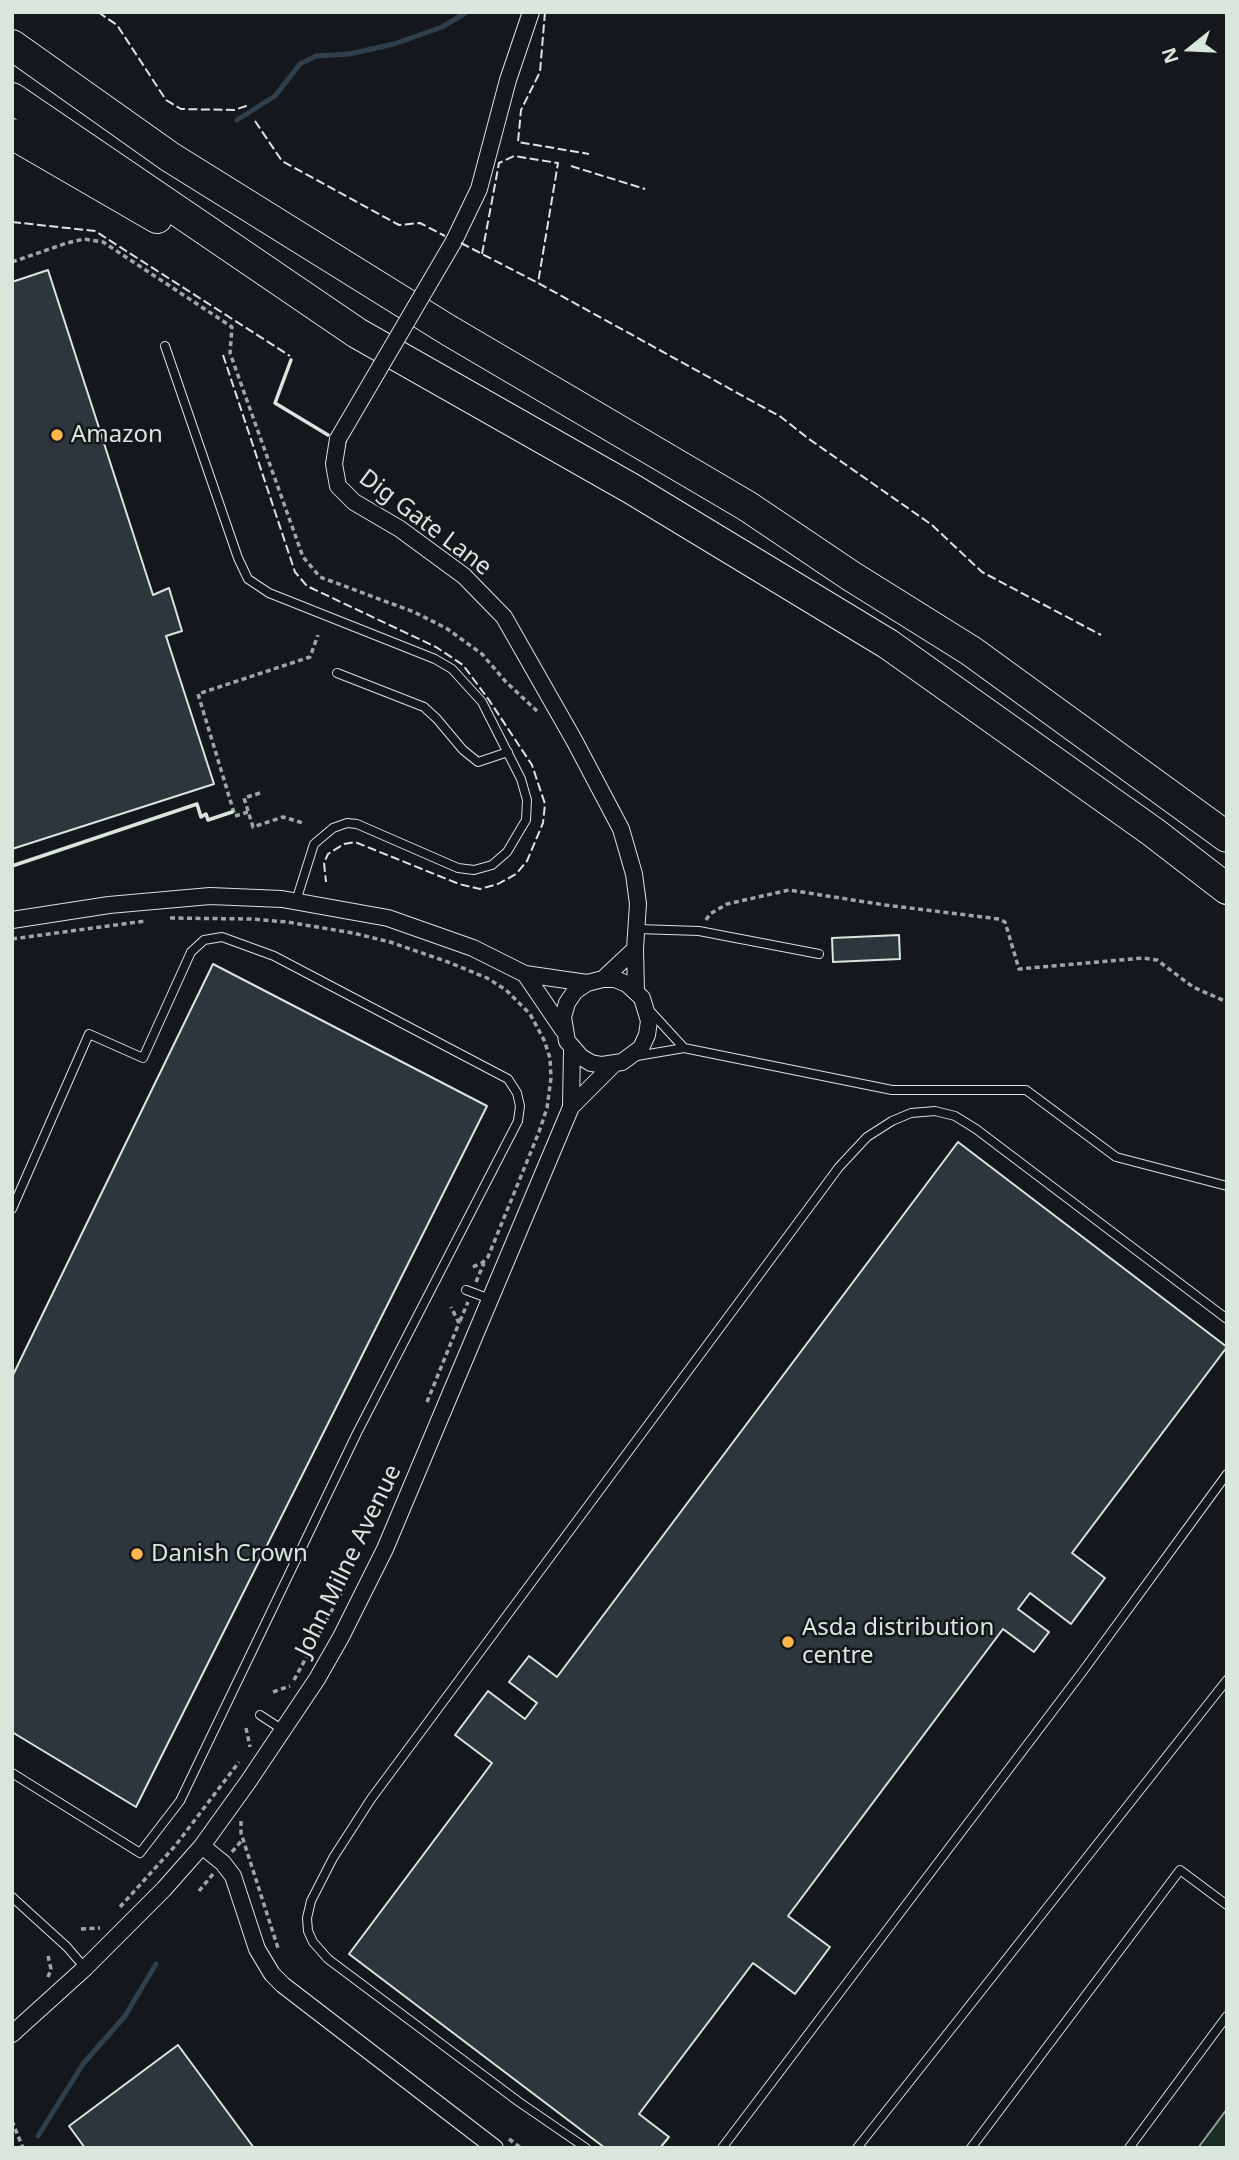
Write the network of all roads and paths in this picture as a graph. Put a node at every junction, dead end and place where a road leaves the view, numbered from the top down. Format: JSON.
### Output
{"nodes":[{"id":1,"x":531,"y":12,"type":"edge"},
{"id":2,"x":12,"y":46,"type":"edge"},
{"id":3,"x":12,"y":97,"type":"edge"},
{"id":4,"x":12,"y":134,"type":"edge"},
{"id":5,"x":12,"y":262,"type":"edge"},
{"id":6,"x":357,"y":333,"type":"junction"},
{"id":7,"x":165,"y":346,"type":"dead end"},
{"id":8,"x":318,"y":635,"type":"dead end"},
{"id":9,"x":337,"y":673,"type":"dead end"},
{"id":10,"x":561,"y":716,"type":"junction"},
{"id":11,"x":508,"y":752,"type":"junction"},
{"id":12,"x":260,"y":793,"type":"dead end"},
{"id":13,"x":248,"y":812,"type":"junction"},
{"id":14,"x":303,"y":824,"type":"dead end"},
{"id":15,"x":1227,"y":837,"type":"edge"},
{"id":16,"x":1227,"y":889,"type":"edge"},
{"id":17,"x":296,"y":901,"type":"junction"},
{"id":18,"x":167,"y":918,"type":"dead end"},
{"id":19,"x":156,"y":919,"type":"dead end"},
{"id":20,"x":12,"y":920,"type":"edge"},
{"id":21,"x":638,"y":929,"type":"junction"},
{"id":22,"x":699,"y":931,"type":"junction"},
{"id":23,"x":12,"y":939,"type":"edge"},
{"id":24,"x":635,"y":949,"type":"junction"},
{"id":25,"x":819,"y":954,"type":"dead end"},
{"id":26,"x":525,"y":974,"type":"junction"},
{"id":27,"x":595,"y":981,"type":"junction"},
{"id":28,"x":636,"y":991,"type":"junction"},
{"id":29,"x":1227,"y":1002,"type":"edge"},
{"id":30,"x":647,"y":1007,"type":"junction"},
{"id":31,"x":564,"y":1031,"type":"junction"},
{"id":32,"x":684,"y":1048,"type":"junction"},
{"id":33,"x":572,"y":1049,"type":"junction"},
{"id":34,"x":630,"y":1058,"type":"junction"},
{"id":35,"x":613,"y":1065,"type":"junction"},
{"id":36,"x":571,"y":1107,"type":"junction"},
{"id":37,"x":1227,"y":1186,"type":"edge"},
{"id":38,"x":12,"y":1209,"type":"edge"},
{"id":39,"x":470,"y":1268,"type":"dead end"},
{"id":40,"x":466,"y":1290,"type":"dead end"},
{"id":41,"x":490,"y":1299,"type":"junction"},
{"id":42,"x":451,"y":1307,"type":"dead end"},
{"id":43,"x":1227,"y":1319,"type":"edge"},
{"id":44,"x":425,"y":1407,"type":"dead end"},
{"id":45,"x":1227,"y":1474,"type":"edge"},
{"id":46,"x":348,"y":1581,"type":"dead end"},
{"id":47,"x":1227,"y":1680,"type":"edge"},
{"id":48,"x":273,"y":1692,"type":"dead end"},
{"id":49,"x":260,"y":1715,"type":"dead end"},
{"id":50,"x":246,"y":1728,"type":"dead end"},
{"id":51,"x":283,"y":1730,"type":"junction"},
{"id":52,"x":12,"y":1773,"type":"edge"},
{"id":53,"x":243,"y":1813,"type":"dead end"},
{"id":54,"x":202,"y":1846,"type":"junction"},
{"id":55,"x":12,"y":1898,"type":"edge"},
{"id":56,"x":1227,"y":1905,"type":"edge"},
{"id":57,"x":111,"y":1916,"type":"dead end"},
{"id":58,"x":105,"y":1923,"type":"dead end"},
{"id":59,"x":81,"y":1928,"type":"dead end"},
{"id":60,"x":280,"y":1952,"type":"dead end"},
{"id":61,"x":48,"y":1956,"type":"dead end"},
{"id":62,"x":85,"y":1968,"type":"junction"},
{"id":63,"x":43,"y":1982,"type":"dead end"},
{"id":64,"x":1227,"y":2016,"type":"edge"},
{"id":65,"x":12,"y":2034,"type":"edge"},
{"id":66,"x":12,"y":2121,"type":"edge"},
{"id":67,"x":499,"y":2132,"type":"dead end"},
{"id":68,"x":23,"y":2148,"type":"edge"},
{"id":69,"x":495,"y":2148,"type":"edge"},
{"id":70,"x":521,"y":2148,"type":"edge"},
{"id":71,"x":586,"y":2148,"type":"edge"},
{"id":72,"x":722,"y":2148,"type":"edge"},
{"id":73,"x":857,"y":2148,"type":"edge"},
{"id":74,"x":971,"y":2148,"type":"edge"},
{"id":75,"x":1129,"y":2148,"type":"edge"}],
"edges":[{"from":1,"to":10,"type":"street","name":"Dig Gate Lane","bridge":true},
{"from":2,"to":15,"type":"highway"},
{"from":3,"to":6,"type":"highway"},
{"from":4,"to":6,"type":"highway"},
{"from":5,"to":10,"type":"path"},
{"from":6,"to":16,"type":"highway"},
{"from":7,"to":11,"type":"lane"},
{"from":8,"to":13,"type":"path"},
{"from":9,"to":11,"type":"lane"},
{"from":10,"to":21,"type":"street","name":"Dig Gate Lane"},
{"from":11,"to":17,"type":"lane"},
{"from":12,"to":13,"type":"path"},
{"from":13,"to":14,"type":"path"},
{"from":17,"to":20,"type":"street"},
{"from":17,"to":26,"type":"street"},
{"from":18,"to":39,"type":"path"},
{"from":19,"to":23,"type":"path"},
{"from":21,"to":22,"type":"lane"},
{"from":21,"to":24,"type":"street","name":"Dig Gate Lane"},
{"from":22,"to":25,"type":"lane"},
{"from":22,"to":29,"type":"path"},
{"from":24,"to":27,"type":"street"},
{"from":24,"to":28,"type":"street","name":"Dig Gate Lane"},
{"from":26,"to":27,"type":"street"},
{"from":26,"to":31,"type":"street"},
{"from":27,"to":28,"type":"street"},
{"from":27,"to":31,"type":"street"},
{"from":28,"to":30,"type":"street"},
{"from":30,"to":32,"type":"lane"},
{"from":30,"to":34,"type":"street"},
{"from":31,"to":33,"type":"street"},
{"from":32,"to":34,"type":"lane"},
{"from":32,"to":37,"type":"lane"},
{"from":33,"to":35,"type":"street"},
{"from":33,"to":36,"type":"street","name":"John Milne Avenue"},
{"from":34,"to":35,"type":"street"},
{"from":35,"to":36,"type":"street","name":"John Milne Avenue"},
{"from":36,"to":41,"type":"street","name":"John Milne Avenue"},
{"from":38,"to":52,"type":"lane"},
{"from":40,"to":41,"type":"lane"},
{"from":41,"to":51,"type":"street","name":"John Milne Avenue"},
{"from":42,"to":44,"type":"path"},
{"from":43,"to":71,"type":"lane"},
{"from":45,"to":72,"type":"lane"},
{"from":46,"to":48,"type":"path"},
{"from":47,"to":73,"type":"lane"},
{"from":49,"to":51,"type":"lane"},
{"from":50,"to":57,"type":"path"},
{"from":51,"to":54,"type":"street","name":"John Milne Avenue"},
{"from":53,"to":60,"type":"path"},
{"from":54,"to":62,"type":"street","name":"John Milne Avenue"},
{"from":54,"to":69,"type":"street"},
{"from":55,"to":62,"type":"lane"},
{"from":56,"to":74,"type":"lane"},
{"from":58,"to":59,"type":"path"},
{"from":61,"to":63,"type":"path"},
{"from":62,"to":65,"type":"street","name":"John Milne Avenue"},
{"from":64,"to":75,"type":"lane"},
{"from":66,"to":68,"type":"path"},
{"from":67,"to":70,"type":"path"}]}
